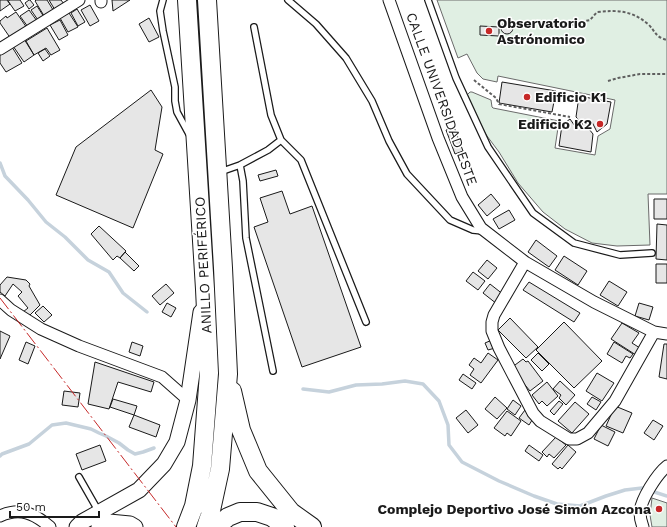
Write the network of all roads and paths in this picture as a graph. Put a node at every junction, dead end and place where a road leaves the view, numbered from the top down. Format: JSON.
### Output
{"nodes":[{"id":1,"x":79,"y":0,"type":"edge"},
{"id":2,"x":163,"y":0,"type":"edge"},
{"id":3,"x":187,"y":0,"type":"edge"},
{"id":4,"x":207,"y":0,"type":"edge"},
{"id":5,"x":288,"y":0,"type":"edge"},
{"id":6,"x":389,"y":0,"type":"edge"},
{"id":7,"x":428,"y":0,"type":"edge"},
{"id":8,"x":254,"y":27,"type":"dead end"},
{"id":9,"x":570,"y":29,"type":"dead end"},
{"id":10,"x":667,"y":40,"type":"edge"},
{"id":11,"x":0,"y":49,"type":"edge"},
{"id":12,"x":667,"y":74,"type":"edge"},
{"id":13,"x":474,"y":80,"type":"dead end"},
{"id":14,"x":608,"y":81,"type":"dead end"},
{"id":15,"x":570,"y":117,"type":"dead end"},
{"id":16,"x":281,"y":140,"type":"junction"},
{"id":17,"x":196,"y":145,"type":"junction"},
{"id":18,"x":240,"y":165,"type":"junction"},
{"id":19,"x":218,"y":173,"type":"junction"},
{"id":20,"x":485,"y":231,"type":"junction"},
{"id":21,"x":652,"y":253,"type":"dead end"},
{"id":22,"x":525,"y":262,"type":"junction"},
{"id":23,"x":204,"y":289,"type":"junction"},
{"id":24,"x":0,"y":300,"type":"edge"},
{"id":25,"x":366,"y":322,"type":"dead end"},
{"id":26,"x":654,"y":332,"type":"junction"},
{"id":27,"x":667,"y":334,"type":"edge"},
{"id":28,"x":273,"y":372,"type":"dead end"},
{"id":29,"x":228,"y":374,"type":"junction"},
{"id":30,"x":188,"y":400,"type":"junction"},
{"id":31,"x":667,"y":466,"type":"edge"},
{"id":32,"x":79,"y":477,"type":"dead end"},
{"id":33,"x":0,"y":516,"type":"edge"},
{"id":34,"x":99,"y":520,"type":"edge"},
{"id":35,"x":50,"y":527,"type":"edge"},
{"id":36,"x":77,"y":527,"type":"edge"},
{"id":37,"x":135,"y":527,"type":"edge"},
{"id":38,"x":186,"y":527,"type":"edge"},
{"id":39,"x":206,"y":527,"type":"edge"},
{"id":40,"x":216,"y":527,"type":"edge"},
{"id":41,"x":285,"y":527,"type":"edge"},
{"id":42,"x":312,"y":527,"type":"edge"},
{"id":43,"x":642,"y":527,"type":"edge"}],
"edges":[{"from":1,"to":11,"type":"street"},
{"from":2,"to":17,"type":"lane"},
{"from":3,"to":17,"type":"highway","name":"ANILLO PERIFÉRICO"},
{"from":4,"to":19,"type":"highway","name":"ANILLO PERIFÉRICO"},
{"from":5,"to":20,"type":"lane"},
{"from":6,"to":20,"type":"street","name":"CALLE UNIVERSIDAD ESTE"},
{"from":7,"to":21,"type":"lane"},
{"from":8,"to":16,"type":"lane"},
{"from":9,"to":10,"type":"path"},
{"from":12,"to":14,"type":"path"},
{"from":13,"to":15,"type":"path"},
{"from":16,"to":18,"type":"lane"},
{"from":16,"to":25,"type":"lane"},
{"from":17,"to":23,"type":"highway","name":"ANILLO PERIFÉRICO"},
{"from":18,"to":19,"type":"lane"},
{"from":18,"to":28,"type":"lane"},
{"from":19,"to":29,"type":"highway","name":"ANILLO PERIFÉRICO"},
{"from":20,"to":22,"type":"street","name":"CALLE UNIVERSIDAD ESTE"},
{"from":22,"to":26,"type":"street","name":"CALLE UNIVERSIDAD ESTE"},
{"from":22,"to":26,"type":"street"},
{"from":23,"to":30,"type":"main road"},
{"from":23,"to":38,"type":"highway","name":"ANILLO PERIFÉRICO"},
{"from":24,"to":30,"type":"street"},
{"from":26,"to":27,"type":"street","name":"CALLE UNIVERSIDAD ESTE"},
{"from":29,"to":39,"type":"highway","name":"ANILLO PERIFÉRICO"},
{"from":29,"to":42,"type":"highway"},
{"from":30,"to":34,"type":"main road"},
{"from":31,"to":43,"type":"street"},
{"from":32,"to":34,"type":"lane"},
{"from":33,"to":35,"type":"street"},
{"from":34,"to":36,"type":"main road"},
{"from":34,"to":37,"type":"main road"},
{"from":40,"to":41,"type":"highway"}]}
